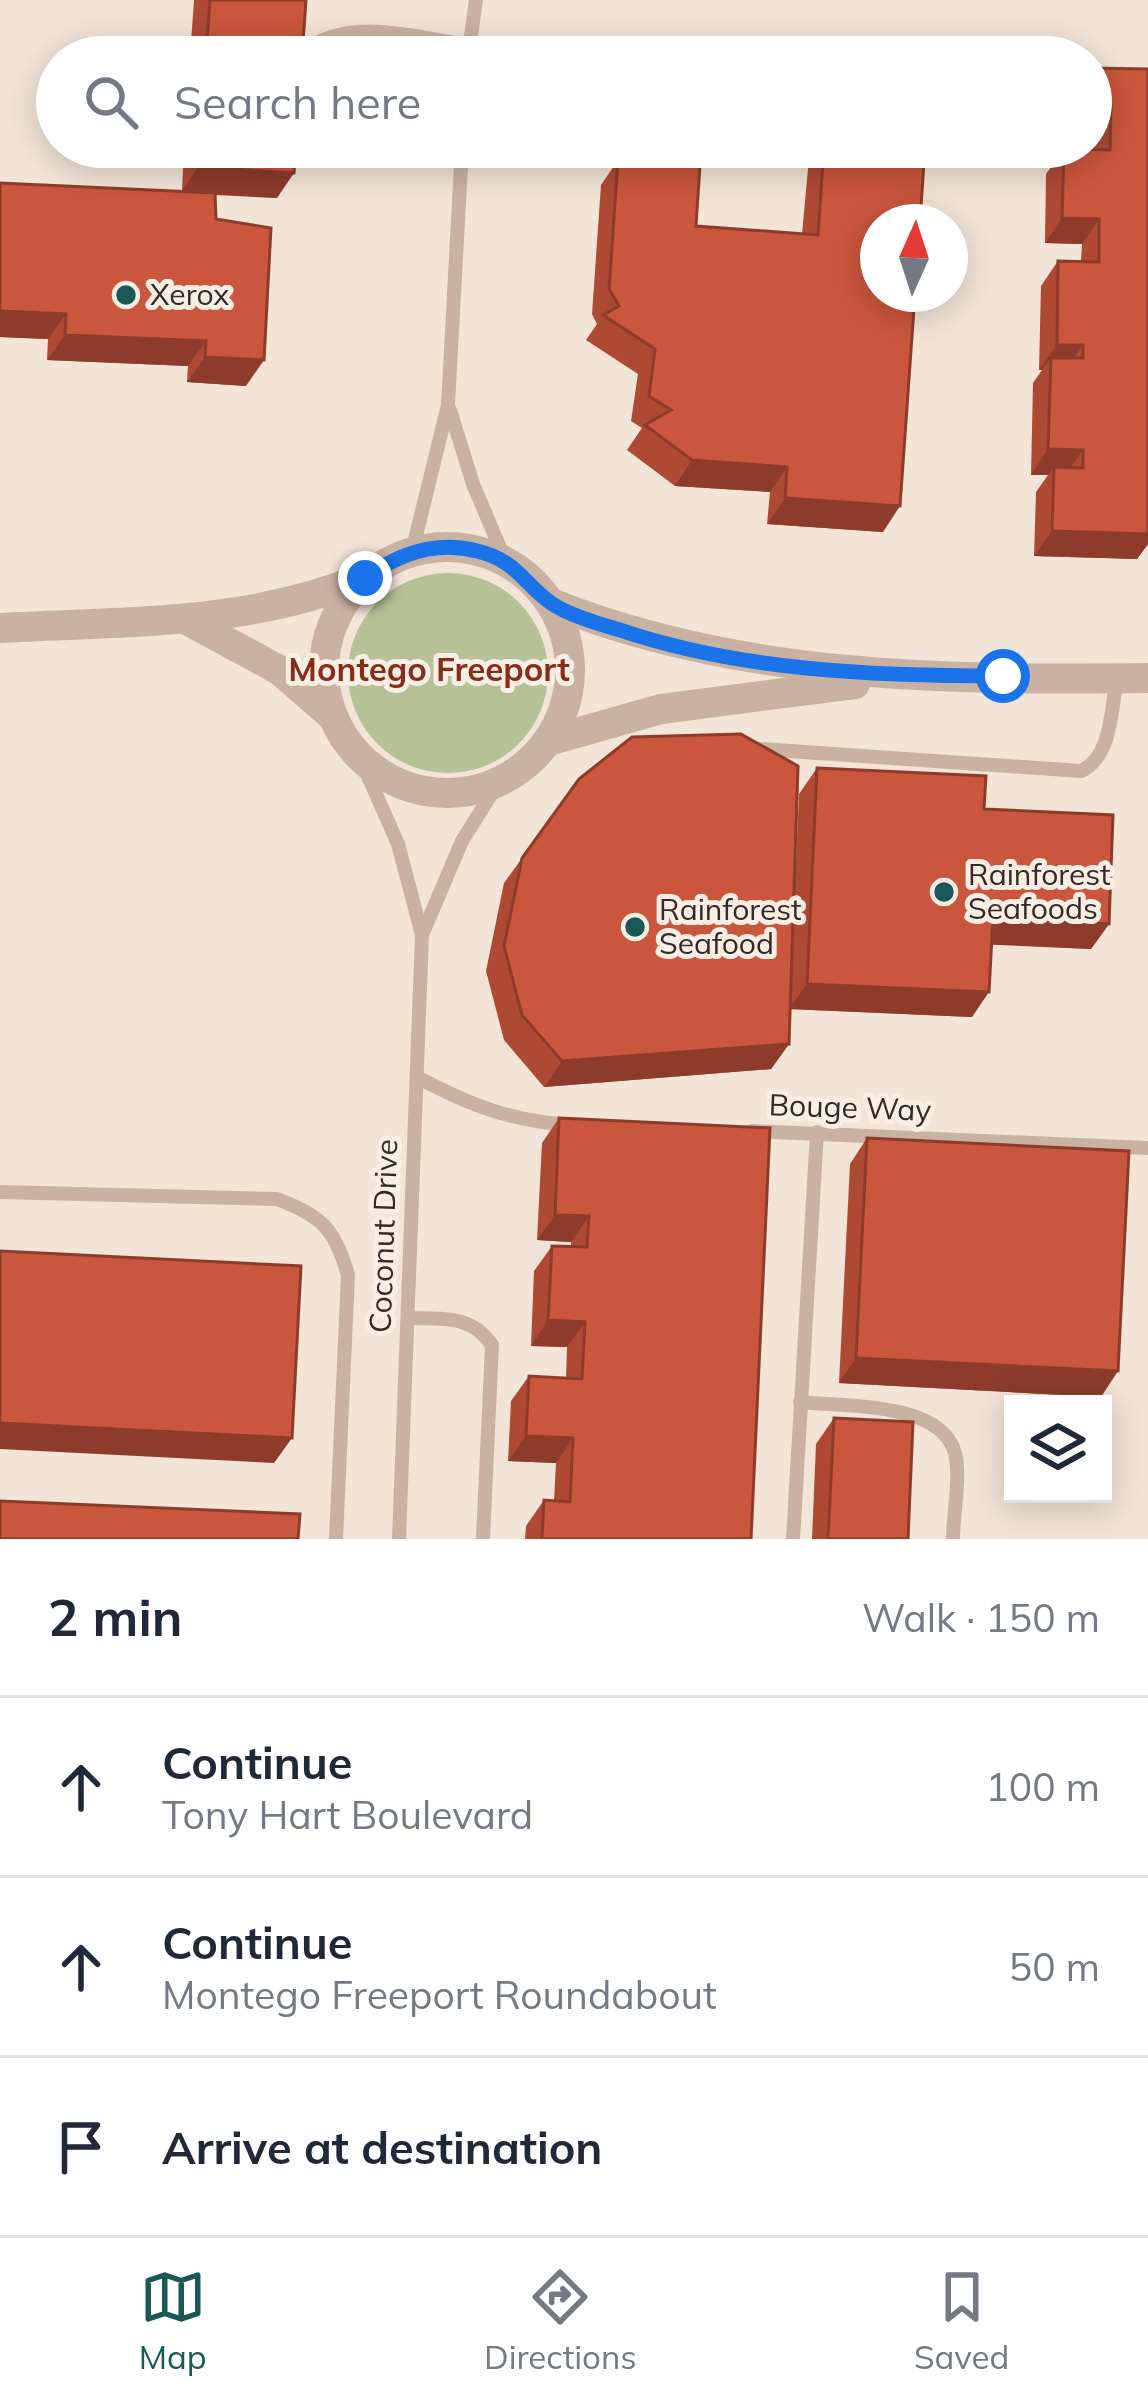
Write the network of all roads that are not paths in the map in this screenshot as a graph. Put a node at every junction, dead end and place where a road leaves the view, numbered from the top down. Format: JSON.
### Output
{"nodes":[{"id":1,"x":476,"y":0,"type":"edge"},
{"id":2,"x":331,"y":36,"type":"edge"},
{"id":3,"x":387,"y":36,"type":"edge"},
{"id":4,"x":471,"y":36,"type":"edge"},
{"id":5,"x":461,"y":168,"type":"edge"},
{"id":6,"x":448,"y":405,"type":"junction"},
{"id":7,"x":412,"y":552,"type":"junction"},
{"id":8,"x":506,"y":562,"type":"junction"},
{"id":9,"x":365,"y":578,"type":"junction"},
{"id":10,"x":551,"y":603,"type":"junction"},
{"id":11,"x":189,"y":621,"type":"junction"},
{"id":12,"x":0,"y":628,"type":"edge"},
{"id":13,"x":902,"y":676,"type":"junction"},
{"id":14,"x":1133,"y":678,"type":"edge"},
{"id":15,"x":331,"y":715,"type":"junction"},
{"id":16,"x":548,"y":741,"type":"junction"},
{"id":17,"x":760,"y":749,"type":"edge"},
{"id":18,"x":360,"y":758,"type":"junction"},
{"id":19,"x":499,"y":782,"type":"junction"},
{"id":20,"x":422,"y":935,"type":"junction"},
{"id":21,"x":417,"y":1077,"type":"junction"},
{"id":22,"x":597,"y":1126,"type":"edge"},
{"id":23,"x":729,"y":1131,"type":"edge"},
{"id":24,"x":817,"y":1132,"type":"junction"},
{"id":25,"x":1148,"y":1148,"type":"edge"},
{"id":26,"x":0,"y":1192,"type":"edge"},
{"id":27,"x":408,"y":1318,"type":"junction"},
{"id":28,"x":800,"y":1402,"type":"junction"},
{"id":29,"x":336,"y":1539,"type":"edge"},
{"id":30,"x":399,"y":1539,"type":"edge"},
{"id":31,"x":483,"y":1539,"type":"edge"},
{"id":32,"x":793,"y":1539,"type":"edge"},
{"id":33,"x":952,"y":1539,"type":"edge"}],
"edges":[{"from":1,"to":4,"type":"lane"},
{"from":2,"to":3,"type":"lane"},
{"from":5,"to":6,"type":"lane"},
{"from":6,"to":7,"type":"lane"},
{"from":6,"to":8,"type":"lane"},
{"from":7,"to":8,"type":"street"},
{"from":7,"to":9,"type":"street"},
{"from":8,"to":10,"type":"street"},
{"from":9,"to":11,"type":"street"},
{"from":9,"to":15,"type":"street"},
{"from":10,"to":13,"type":"street"},
{"from":10,"to":16,"type":"street"},
{"from":11,"to":12,"type":"street"},
{"from":11,"to":15,"type":"street"},
{"from":13,"to":14,"type":"street"},
{"from":13,"to":16,"type":"street"},
{"from":14,"to":17,"type":"lane"},
{"from":15,"to":18,"type":"street"},
{"from":16,"to":19,"type":"street"},
{"from":18,"to":19,"type":"street"},
{"from":18,"to":20,"type":"lane","name":"Coconut Drive"},
{"from":19,"to":20,"type":"lane","name":"Coconut Drive"},
{"from":20,"to":21,"type":"lane","name":"Coconut Drive"},
{"from":21,"to":22,"type":"lane"},
{"from":21,"to":27,"type":"lane","name":"Coconut Drive"},
{"from":23,"to":24,"type":"lane","name":"Bouge Way"},
{"from":24,"to":25,"type":"lane","name":"Bouge Way"},
{"from":24,"to":28,"type":"lane"},
{"from":26,"to":29,"type":"lane"},
{"from":27,"to":30,"type":"lane","name":"Coconut Drive"},
{"from":27,"to":31,"type":"lane"},
{"from":28,"to":32,"type":"lane"},
{"from":28,"to":33,"type":"lane"}]}
